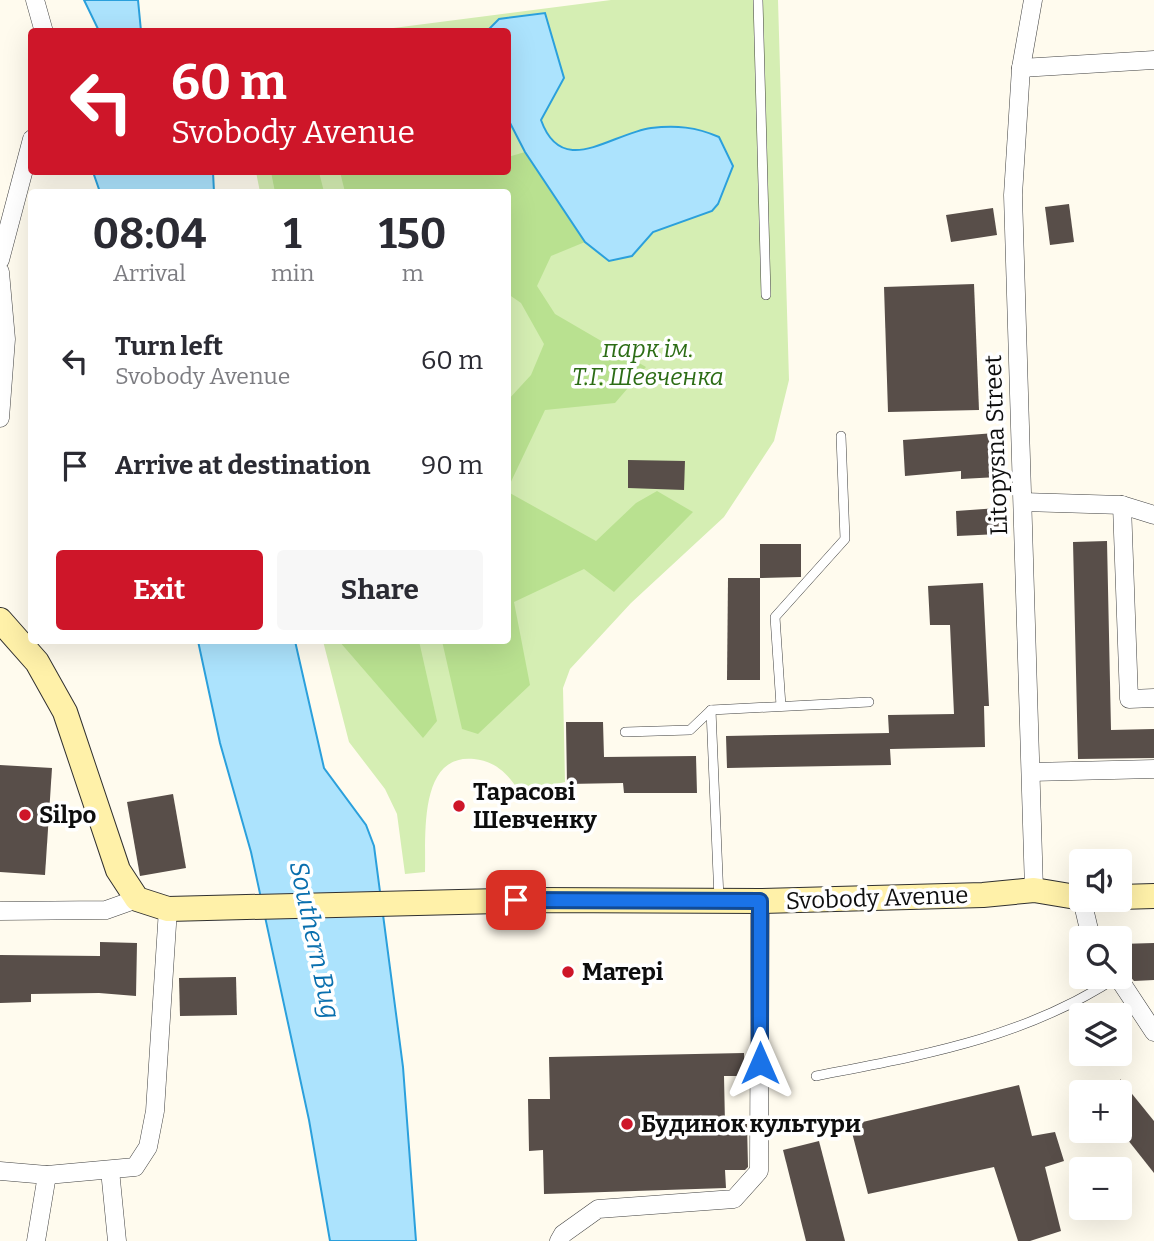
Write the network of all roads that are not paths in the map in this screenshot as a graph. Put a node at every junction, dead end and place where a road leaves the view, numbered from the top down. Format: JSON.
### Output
{"nodes":[{"id":1,"x":35,"y":0,"type":"edge"},
{"id":2,"x":758,"y":0,"type":"edge"},
{"id":3,"x":1033,"y":0,"type":"edge"},
{"id":4,"x":43,"y":28,"type":"edge"},
{"id":5,"x":1154,"y":60,"type":"edge"},
{"id":6,"x":1021,"y":68,"type":"junction"},
{"id":7,"x":28,"y":154,"type":"edge"},
{"id":8,"x":0,"y":260,"type":"edge"},
{"id":9,"x":0,"y":272,"type":"edge"},
{"id":10,"x":766,"y":295,"type":"dead end"},
{"id":11,"x":0,"y":418,"type":"edge"},
{"id":12,"x":841,"y":436,"type":"dead end"},
{"id":13,"x":1023,"y":502,"type":"junction"},
{"id":14,"x":1122,"y":505,"type":"junction"},
{"id":15,"x":1154,"y":514,"type":"edge"},
{"id":16,"x":0,"y":620,"type":"edge"},
{"id":17,"x":1154,"y":698,"type":"edge"},
{"id":18,"x":869,"y":702,"type":"dead end"},
{"id":19,"x":781,"y":706,"type":"junction"},
{"id":20,"x":711,"y":710,"type":"junction"},
{"id":21,"x":625,"y":732,"type":"dead end"},
{"id":22,"x":1154,"y":769,"type":"edge"},
{"id":23,"x":1031,"y":772,"type":"junction"},
{"id":24,"x":1034,"y":890,"type":"junction"},
{"id":25,"x":1154,"y":895,"type":"edge"},
{"id":26,"x":1132,"y":896,"type":"edge"},
{"id":27,"x":1069,"y":897,"type":"edge"},
{"id":28,"x":136,"y":899,"type":"junction"},
{"id":29,"x":719,"y":901,"type":"junction"},
{"id":30,"x":760,"y":901,"type":"junction"},
{"id":31,"x":168,"y":909,"type":"junction"},
{"id":32,"x":0,"y":911,"type":"edge"},
{"id":33,"x":1097,"y":989,"type":"edge"},
{"id":34,"x":1125,"y":989,"type":"edge"},
{"id":35,"x":1154,"y":1032,"type":"edge"},
{"id":36,"x":816,"y":1076,"type":"dead end"},
{"id":37,"x":110,"y":1170,"type":"junction"},
{"id":38,"x":0,"y":1171,"type":"edge"},
{"id":39,"x":47,"y":1175,"type":"junction"},
{"id":40,"x":36,"y":1241,"type":"edge"},
{"id":41,"x":117,"y":1241,"type":"edge"},
{"id":42,"x":559,"y":1241,"type":"edge"}],
"edges":[{"from":1,"to":4,"type":"street"},
{"from":2,"to":10,"type":"lane"},
{"from":3,"to":6,"type":"street","name":"Litopysna Street"},
{"from":5,"to":6,"type":"street"},
{"from":6,"to":13,"type":"street","name":"Litopysna Street"},
{"from":7,"to":8,"type":"street"},
{"from":9,"to":11,"type":"street"},
{"from":12,"to":19,"type":"lane"},
{"from":13,"to":14,"type":"street"},
{"from":13,"to":23,"type":"street","name":"Litopysna Street"},
{"from":14,"to":15,"type":"street"},
{"from":14,"to":17,"type":"street"},
{"from":16,"to":28,"type":"main road"},
{"from":18,"to":19,"type":"lane"},
{"from":19,"to":20,"type":"lane"},
{"from":20,"to":21,"type":"lane"},
{"from":20,"to":29,"type":"lane"},
{"from":22,"to":23,"type":"street"},
{"from":23,"to":24,"type":"street","name":"Litopysna Street"},
{"from":24,"to":27,"type":"main road","name":"Svobody Avenue"},
{"from":24,"to":30,"type":"main road","name":"Svobody Avenue"},
{"from":25,"to":26,"type":"main road"},
{"from":28,"to":31,"type":"main road","name":"Svobody Avenue"},
{"from":28,"to":32,"type":"street"},
{"from":29,"to":30,"type":"main road","name":"Svobody Avenue"},
{"from":29,"to":31,"type":"main road","name":"Svobody Avenue"},
{"from":30,"to":42,"type":"street"},
{"from":31,"to":37,"type":"street"},
{"from":33,"to":36,"type":"lane"},
{"from":34,"to":35,"type":"street"},
{"from":37,"to":39,"type":"street"},
{"from":37,"to":41,"type":"street"},
{"from":38,"to":39,"type":"street"},
{"from":39,"to":40,"type":"street"}]}
